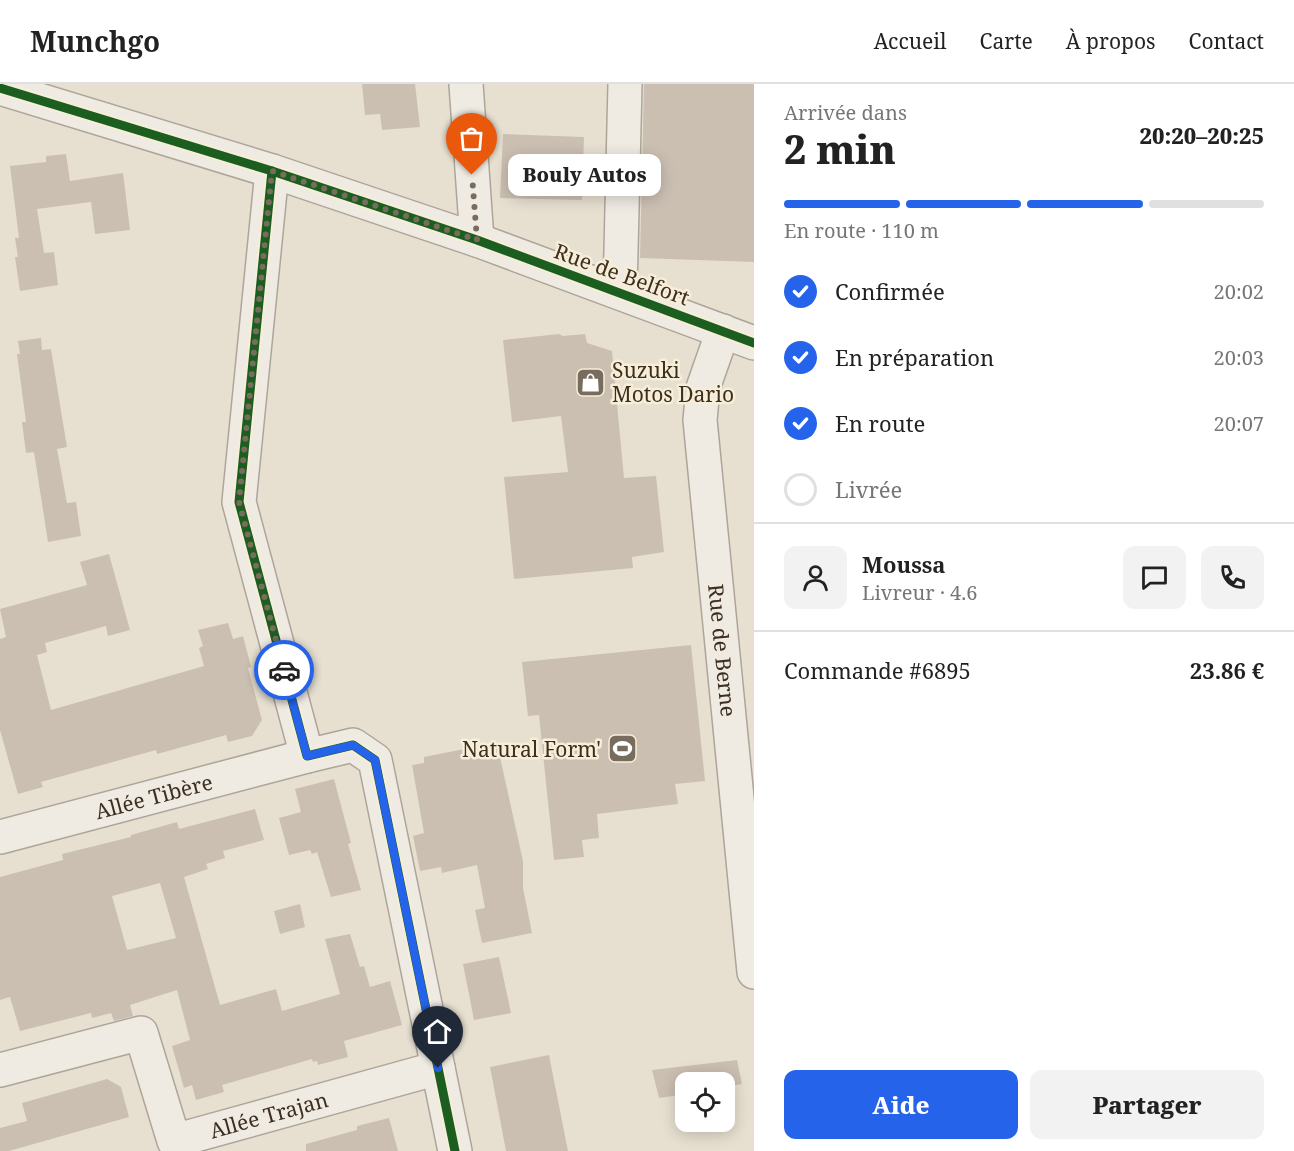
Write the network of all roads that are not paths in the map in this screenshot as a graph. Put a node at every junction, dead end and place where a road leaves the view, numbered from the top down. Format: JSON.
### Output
{"nodes":[{"id":1,"x":466,"y":84,"type":"edge"},
{"id":2,"x":625,"y":84,"type":"edge"},
{"id":3,"x":0,"y":88,"type":"edge"},
{"id":4,"x":272,"y":171,"type":"junction"},
{"id":5,"x":477,"y":240,"type":"junction"},
{"id":6,"x":620,"y":292,"type":"junction"},
{"id":7,"x":723,"y":331,"type":"junction"},
{"id":8,"x":754,"y":343,"type":"edge"},
{"id":9,"x":307,"y":756,"type":"junction"},
{"id":10,"x":0,"y":837,"type":"edge"},
{"id":11,"x":754,"y":972,"type":"edge"},
{"id":12,"x":438,"y":1068,"type":"junction"},
{"id":13,"x":0,"y":1070,"type":"edge"},
{"id":14,"x":455,"y":1151,"type":"edge"}],
"edges":[{"from":1,"to":5,"type":"street"},
{"from":2,"to":6,"type":"street"},
{"from":3,"to":4,"type":"street","name":"Rue de Belfort"},
{"from":4,"to":5,"type":"street","name":"Rue de Belfort"},
{"from":4,"to":9,"type":"street"},
{"from":5,"to":6,"type":"street","name":"Rue de Belfort"},
{"from":6,"to":7,"type":"street","name":"Rue de Belfort"},
{"from":7,"to":8,"type":"street","name":"Rue de Belfort"},
{"from":7,"to":11,"type":"street","name":"Rue de Berne"},
{"from":9,"to":10,"type":"street","name":"Allée Tibère"},
{"from":9,"to":12,"type":"street","name":"Allée Tibère"},
{"from":12,"to":13,"type":"street","name":"Allée Trajan"},
{"from":12,"to":14,"type":"street","name":"Allée Tibère"}]}
